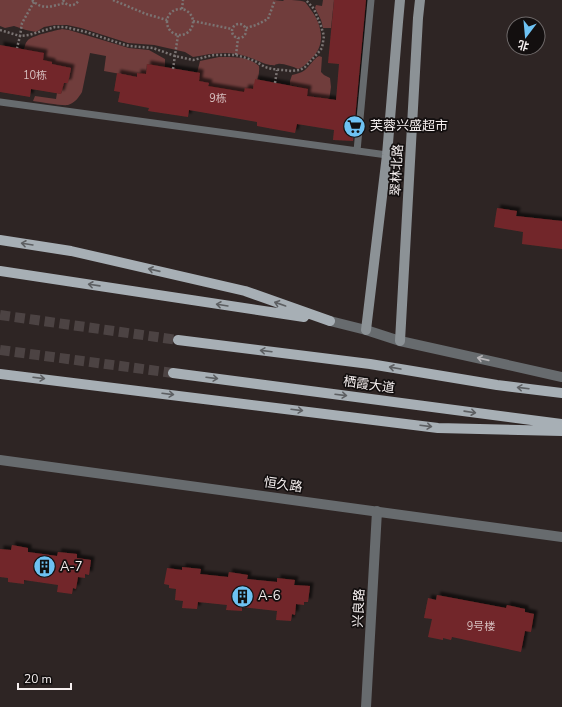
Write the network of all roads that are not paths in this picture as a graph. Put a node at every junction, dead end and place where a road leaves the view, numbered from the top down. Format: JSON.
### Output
{"nodes":[{"id":1,"x":371,"y":0,"type":"edge"},
{"id":2,"x":400,"y":0,"type":"edge"},
{"id":3,"x":420,"y":0,"type":"edge"},
{"id":4,"x":0,"y":102,"type":"edge"},
{"id":5,"x":357,"y":151,"type":"junction"},
{"id":6,"x":387,"y":155,"type":"junction"},
{"id":7,"x":0,"y":240,"type":"edge"},
{"id":8,"x":0,"y":272,"type":"edge"},
{"id":9,"x":330,"y":321,"type":"junction"},
{"id":10,"x":366,"y":330,"type":"junction"},
{"id":11,"x":178,"y":340,"type":"tunnel mouth"},
{"id":12,"x":400,"y":341,"type":"junction"},
{"id":13,"x":173,"y":373,"type":"tunnel mouth"},
{"id":14,"x":0,"y":374,"type":"edge"},
{"id":15,"x":562,"y":377,"type":"edge"},
{"id":16,"x":562,"y":393,"type":"edge"},
{"id":17,"x":562,"y":424,"type":"edge"},
{"id":18,"x":562,"y":431,"type":"edge"},
{"id":19,"x":0,"y":460,"type":"edge"},
{"id":20,"x":377,"y":511,"type":"junction"},
{"id":21,"x":562,"y":537,"type":"edge"},
{"id":22,"x":366,"y":707,"type":"edge"}],
"edges":[{"from":1,"to":5,"type":"lane"},
{"from":2,"to":6,"type":"main road","name":"翠林北路"},
{"from":3,"to":12,"type":"main road","name":"翠林北路"},
{"from":4,"to":5,"type":"lane"},
{"from":5,"to":6,"type":"lane"},
{"from":6,"to":10,"type":"main road","name":"翠林北路"},
{"from":9,"to":7,"type":"main road","one_way":true},
{"from":9,"to":8,"type":"main road","one_way":true},
{"from":9,"to":10,"type":"street"},
{"from":10,"to":12,"type":"street"},
{"from":16,"to":11,"type":"main road","name":"栖霞大道","one_way":true},
{"from":15,"to":12,"type":"street","one_way":true},
{"from":13,"to":17,"type":"main road","name":"栖霞大道","one_way":true},
{"from":14,"to":18,"type":"main road","one_way":true},
{"from":19,"to":20,"type":"street","name":"恒久路"},
{"from":20,"to":21,"type":"street","name":"恒久路"},
{"from":20,"to":22,"type":"street","name":"兴良路"}]}
